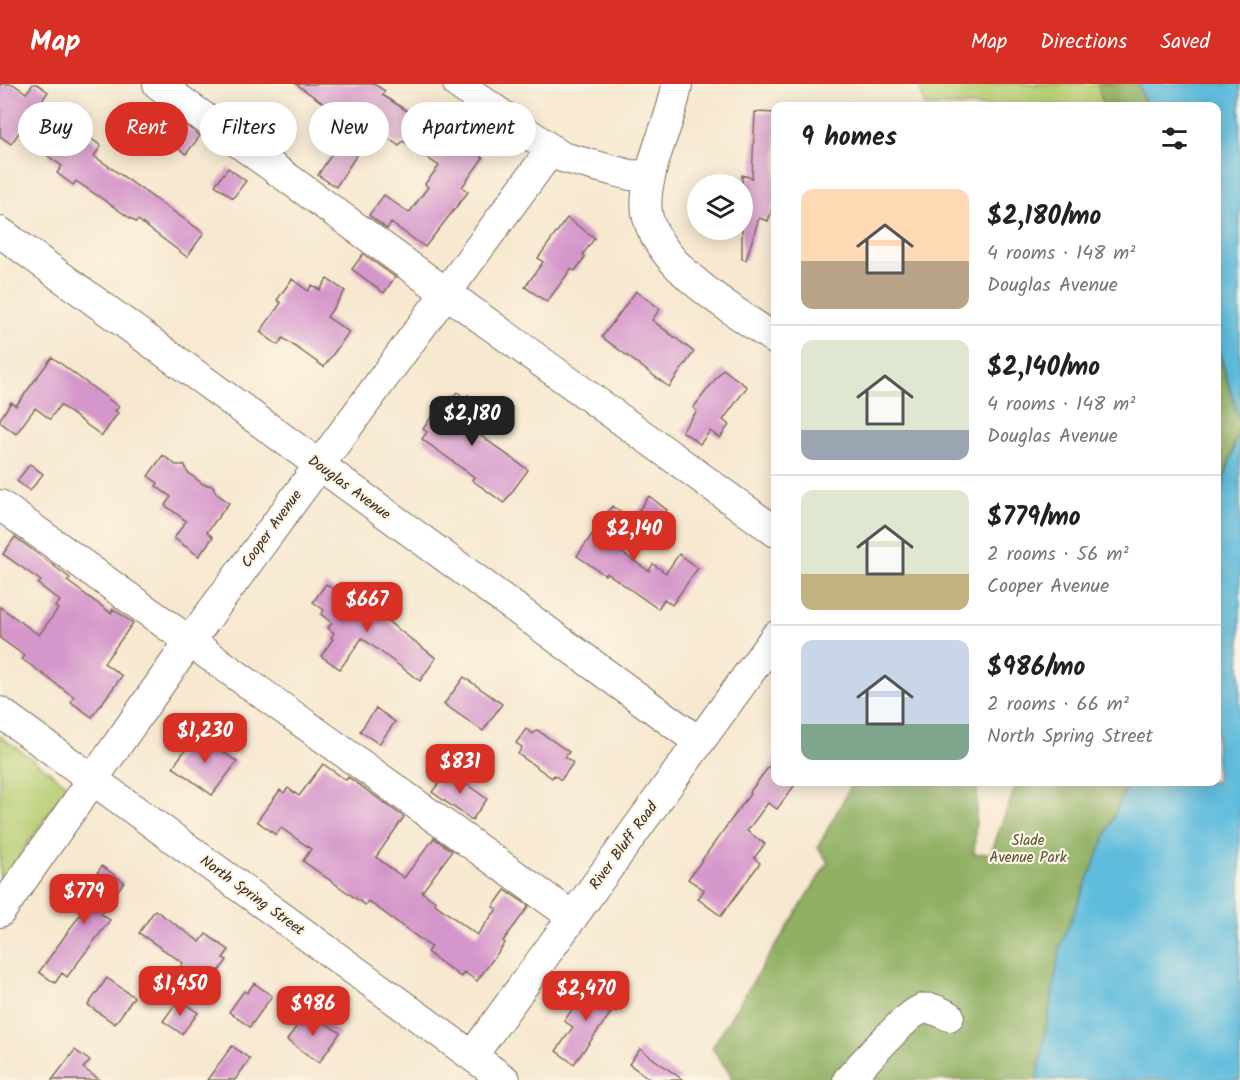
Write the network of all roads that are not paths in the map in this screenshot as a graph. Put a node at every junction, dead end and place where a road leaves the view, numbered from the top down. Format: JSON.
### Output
{"nodes":[{"id":1,"x":158,"y":84,"type":"edge"},
{"id":2,"x":458,"y":84,"type":"edge"},
{"id":3,"x":677,"y":84,"type":"edge"},
{"id":4,"x":551,"y":150,"type":"junction"},
{"id":5,"x":650,"y":176,"type":"junction"},
{"id":6,"x":0,"y":232,"type":"edge"},
{"id":7,"x":446,"y":294,"type":"junction"},
{"id":8,"x":771,"y":336,"type":"edge"},
{"id":9,"x":318,"y":465,"type":"junction"},
{"id":10,"x":0,"y":505,"type":"edge"},
{"id":11,"x":771,"y":528,"type":"edge"},
{"id":12,"x":190,"y":641,"type":"junction"},
{"id":13,"x":771,"y":643,"type":"edge"},
{"id":14,"x":0,"y":712,"type":"edge"},
{"id":15,"x":699,"y":742,"type":"junction"},
{"id":16,"x":93,"y":780,"type":"junction"},
{"id":17,"x":0,"y":912,"type":"edge"},
{"id":18,"x":573,"y":917,"type":"junction"},
{"id":19,"x":949,"y":1016,"type":"dead end"},
{"id":20,"x":472,"y":1056,"type":"junction"},
{"id":21,"x":505,"y":1080,"type":"edge"},
{"id":22,"x":848,"y":1080,"type":"edge"}],
"edges":[{"from":1,"to":7,"type":"street"},
{"from":2,"to":4,"type":"street"},
{"from":3,"to":5,"type":"street"},
{"from":4,"to":5,"type":"street"},
{"from":4,"to":7,"type":"street","name":"Cooper Avenue"},
{"from":5,"to":8,"type":"street"},
{"from":6,"to":9,"type":"street","name":"Douglas Avenue"},
{"from":7,"to":9,"type":"street","name":"Cooper Avenue"},
{"from":7,"to":11,"type":"street"},
{"from":9,"to":12,"type":"street","name":"Cooper Avenue"},
{"from":9,"to":15,"type":"street","name":"Douglas Avenue"},
{"from":10,"to":12,"type":"street"},
{"from":12,"to":16,"type":"street","name":"Cooper Avenue"},
{"from":12,"to":18,"type":"street"},
{"from":13,"to":15,"type":"street","name":"River Bluff Road"},
{"from":14,"to":16,"type":"street","name":"North Spring Street"},
{"from":15,"to":18,"type":"street","name":"River Bluff Road"},
{"from":16,"to":17,"type":"street","name":"Cooper Avenue"},
{"from":16,"to":20,"type":"street","name":"North Spring Street"},
{"from":18,"to":20,"type":"street","name":"River Bluff Road"},
{"from":19,"to":22,"type":"street"},
{"from":20,"to":21,"type":"street","name":"North Spring Street"}]}
